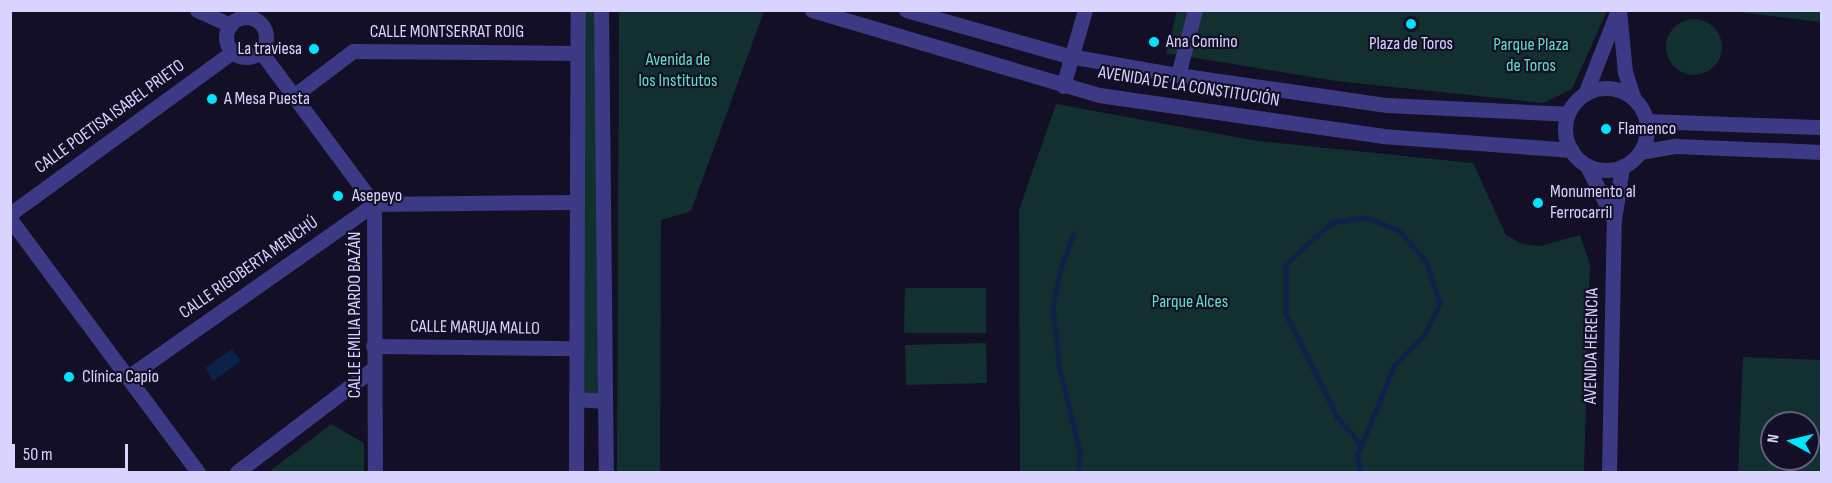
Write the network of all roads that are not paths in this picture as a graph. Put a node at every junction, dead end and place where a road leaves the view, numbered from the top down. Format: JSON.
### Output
{"nodes":[{"id":1,"x":197,"y":10,"type":"edge"},
{"id":2,"x":578,"y":10,"type":"edge"},
{"id":3,"x":601,"y":10,"type":"edge"},
{"id":4,"x":812,"y":10,"type":"edge"},
{"id":5,"x":906,"y":10,"type":"edge"},
{"id":6,"x":1085,"y":10,"type":"edge"},
{"id":7,"x":1195,"y":10,"type":"edge"},
{"id":8,"x":1618,"y":10,"type":"edge"},
{"id":9,"x":262,"y":16,"type":"edge"},
{"id":10,"x":231,"y":25,"type":"junction"},
{"id":11,"x":232,"y":52,"type":"junction"},
{"id":12,"x":261,"y":52,"type":"junction"},
{"id":13,"x":577,"y":52,"type":"junction"},
{"id":14,"x":1069,"y":56,"type":"junction"},
{"id":15,"x":1178,"y":75,"type":"junction"},
{"id":16,"x":1063,"y":86,"type":"junction"},
{"id":17,"x":296,"y":94,"type":"junction"},
{"id":18,"x":1585,"y":94,"type":"junction"},
{"id":19,"x":1634,"y":99,"type":"junction"},
{"id":20,"x":1568,"y":114,"type":"junction"},
{"id":21,"x":1647,"y":121,"type":"junction"},
{"id":22,"x":1821,"y":127,"type":"edge"},
{"id":23,"x":1571,"y":150,"type":"junction"},
{"id":24,"x":1640,"y":152,"type":"junction"},
{"id":25,"x":1821,"y":152,"type":"edge"},
{"id":26,"x":1587,"y":166,"type":"junction"},
{"id":27,"x":1622,"y":167,"type":"junction"},
{"id":28,"x":576,"y":202,"type":"junction"},
{"id":29,"x":374,"y":204,"type":"junction"},
{"id":30,"x":10,"y":214,"type":"edge"},
{"id":31,"x":10,"y":219,"type":"edge"},
{"id":32,"x":1614,"y":220,"type":"junction"},
{"id":33,"x":373,"y":346,"type":"junction"},
{"id":34,"x":576,"y":348,"type":"junction"},
{"id":35,"x":374,"y":368,"type":"junction"},
{"id":36,"x":128,"y":377,"type":"junction"},
{"id":37,"x":576,"y":399,"type":"junction"},
{"id":38,"x":605,"y":400,"type":"junction"},
{"id":39,"x":198,"y":472,"type":"edge"},
{"id":40,"x":237,"y":472,"type":"edge"},
{"id":41,"x":375,"y":472,"type":"edge"},
{"id":42,"x":576,"y":472,"type":"edge"},
{"id":43,"x":606,"y":472,"type":"edge"},
{"id":44,"x":1609,"y":472,"type":"edge"}],
"edges":[{"from":1,"to":10,"type":"street"},
{"from":2,"to":13,"type":"street"},
{"from":3,"to":38,"type":"street"},
{"from":4,"to":16,"type":"street","name":"AVENIDA DE LA CONSTITUCIÓN"},
{"from":5,"to":14,"type":"street","name":"AVENIDA DE LA CONSTITUCIÓN"},
{"from":6,"to":14,"type":"street"},
{"from":7,"to":15,"type":"street"},
{"from":8,"to":18,"type":"street"},
{"from":8,"to":19,"type":"street"},
{"from":9,"to":10,"type":"street"},
{"from":9,"to":12,"type":"street"},
{"from":10,"to":11,"type":"street"},
{"from":11,"to":12,"type":"street"},
{"from":11,"to":30,"type":"street","name":"CALLE POETISA ISABEL PRIETO"},
{"from":12,"to":17,"type":"street"},
{"from":13,"to":17,"type":"street","name":"CALLE MONTSERRAT ROIG"},
{"from":13,"to":28,"type":"street"},
{"from":14,"to":15,"type":"street","name":"AVENIDA DE LA CONSTITUCIÓN"},
{"from":14,"to":16,"type":"street"},
{"from":15,"to":20,"type":"street","name":"AVENIDA DE LA CONSTITUCIÓN"},
{"from":16,"to":23,"type":"street","name":"AVENIDA DE LA CONSTITUCIÓN"},
{"from":17,"to":29,"type":"street"},
{"from":18,"to":19,"type":"street"},
{"from":18,"to":20,"type":"street"},
{"from":19,"to":21,"type":"street"},
{"from":20,"to":23,"type":"street"},
{"from":21,"to":22,"type":"street"},
{"from":21,"to":24,"type":"street"},
{"from":23,"to":26,"type":"street","name":"AVENIDA HERENCIA"},
{"from":24,"to":25,"type":"street"},
{"from":24,"to":27,"type":"street"},
{"from":26,"to":27,"type":"street"},
{"from":26,"to":32,"type":"street","name":"AVENIDA HERENCIA"},
{"from":27,"to":32,"type":"street","name":"AVENIDA HERENCIA"},
{"from":28,"to":29,"type":"street"},
{"from":28,"to":34,"type":"street"},
{"from":29,"to":33,"type":"street","name":"CALLE EMILIA PARDO BAZÁN"},
{"from":29,"to":36,"type":"street","name":"CALLE RIGOBERTA MENCHÚ"},
{"from":31,"to":36,"type":"street"},
{"from":32,"to":44,"type":"street","name":"AVENIDA HERENCIA"},
{"from":33,"to":34,"type":"street","name":"CALLE MARUJA MALLO"},
{"from":33,"to":35,"type":"street","name":"CALLE EMILIA PARDO BAZÁN"},
{"from":34,"to":37,"type":"street"},
{"from":35,"to":40,"type":"street"},
{"from":35,"to":41,"type":"street","name":"CALLE EMILIA PARDO BAZÁN"},
{"from":36,"to":39,"type":"street"},
{"from":37,"to":38,"type":"street"},
{"from":37,"to":42,"type":"street"},
{"from":38,"to":43,"type":"street"}]}
